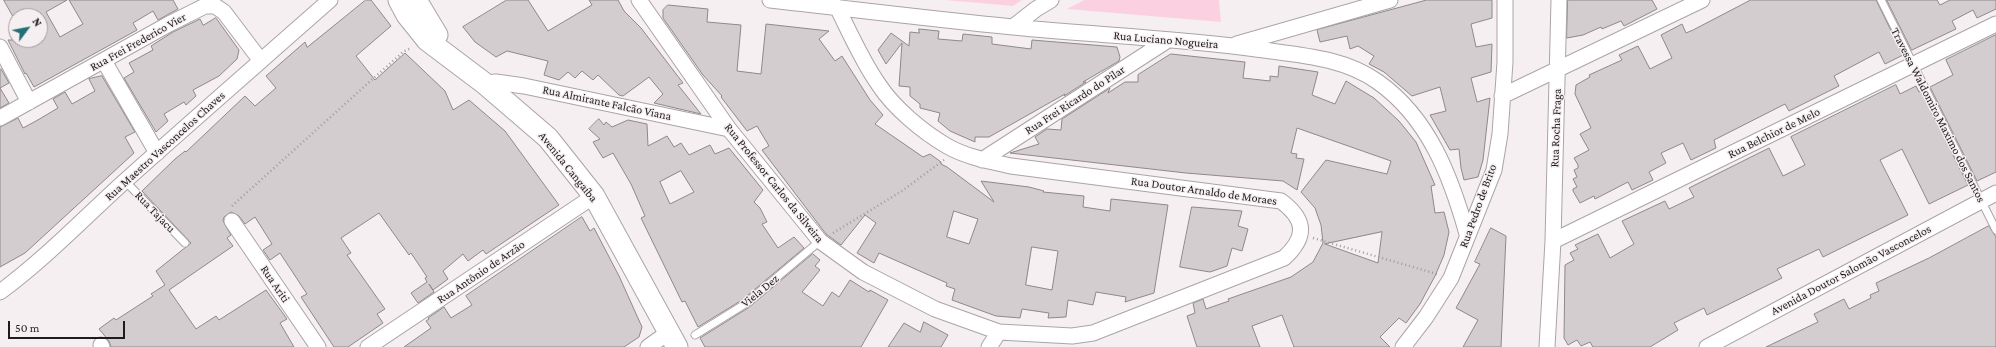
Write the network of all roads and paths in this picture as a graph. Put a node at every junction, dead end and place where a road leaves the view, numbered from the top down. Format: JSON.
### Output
{"nodes":[{"id":1,"x":330,"y":0,"type":"edge"},
{"id":2,"x":399,"y":0,"type":"edge"},
{"id":3,"x":416,"y":0,"type":"edge"},
{"id":4,"x":641,"y":0,"type":"edge"},
{"id":5,"x":770,"y":0,"type":"edge"},
{"id":6,"x":1051,"y":0,"type":"edge"},
{"id":7,"x":1390,"y":0,"type":"edge"},
{"id":8,"x":1505,"y":0,"type":"edge"},
{"id":9,"x":1559,"y":0,"type":"edge"},
{"id":10,"x":1881,"y":0,"type":"edge"},
{"id":11,"x":1696,"y":1,"type":"edge"},
{"id":12,"x":836,"y":7,"type":"junction"},
{"id":13,"x":1996,"y":24,"type":"edge"},
{"id":14,"x":1013,"y":27,"type":"junction"},
{"id":15,"x":427,"y":40,"type":"junction"},
{"id":16,"x":1168,"y":40,"type":"junction"},
{"id":17,"x":1230,"y":46,"type":"junction"},
{"id":18,"x":0,"y":47,"type":"edge"},
{"id":19,"x":450,"y":56,"type":"junction"},
{"id":20,"x":104,"y":61,"type":"junction"},
{"id":21,"x":261,"y":61,"type":"junction"},
{"id":22,"x":1912,"y":65,"type":"junction"},
{"id":23,"x":1557,"y":69,"type":"junction"},
{"id":24,"x":484,"y":83,"type":"junction"},
{"id":25,"x":1502,"y":96,"type":"junction"},
{"id":26,"x":28,"y":102,"type":"junction"},
{"id":27,"x":0,"y":118,"type":"edge"},
{"id":28,"x":729,"y":129,"type":"junction"},
{"id":29,"x":958,"y":150,"type":"junction"},
{"id":30,"x":157,"y":152,"type":"junction"},
{"id":31,"x":982,"y":160,"type":"junction"},
{"id":32,"x":125,"y":181,"type":"junction"},
{"id":33,"x":1996,"y":193,"type":"edge"},
{"id":34,"x":594,"y":196,"type":"junction"},
{"id":35,"x":1981,"y":201,"type":"junction"},
{"id":36,"x":232,"y":221,"type":"joint"},
{"id":37,"x":841,"y":228,"type":"dead end"},
{"id":38,"x":1996,"y":230,"type":"edge"},
{"id":39,"x":1301,"y":234,"type":"junction"},
{"id":40,"x":1467,"y":234,"type":"junction"},
{"id":41,"x":820,"y":241,"type":"junction"},
{"id":42,"x":1553,"y":241,"type":"junction"},
{"id":43,"x":185,"y":243,"type":"dead end"},
{"id":44,"x":1451,"y":278,"type":"junction"},
{"id":45,"x":0,"y":292,"type":"edge"},
{"id":46,"x":999,"y":332,"type":"junction"},
{"id":47,"x":695,"y":335,"type":"dead end"},
{"id":48,"x":673,"y":340,"type":"edge"},
{"id":49,"x":991,"y":346,"type":"edge"},
{"id":50,"x":318,"y":347,"type":"edge"},
{"id":51,"x":368,"y":347,"type":"edge"},
{"id":52,"x":648,"y":347,"type":"edge"},
{"id":53,"x":1403,"y":347,"type":"edge"},
{"id":54,"x":1547,"y":347,"type":"edge"},
{"id":55,"x":1707,"y":347,"type":"edge"}],
"edges":[{"from":1,"to":21,"type":"street","name":"Rua Maestro Vasconcelos Chaves"},
{"from":2,"to":15,"type":"main road","name":"Avenida Cangaíba"},
{"from":3,"to":19,"type":"main road","name":"Avenida Cangaíba"},
{"from":4,"to":28,"type":"street","name":"Rua Professor Carlos da Silveira"},
{"from":5,"to":12,"type":"street","name":"Rua Luciano Nogueira"},
{"from":6,"to":14,"type":"street"},
{"from":7,"to":17,"type":"street"},
{"from":8,"to":25,"type":"street","name":"Rua Pedro de Brito"},
{"from":9,"to":23,"type":"street","name":"Rua Rocha Fraga"},
{"from":10,"to":22,"type":"lane","name":"Travessa Waldomiro Maximo dos Santos"},
{"from":11,"to":23,"type":"street"},
{"from":12,"to":14,"type":"street","name":"Rua Luciano Nogueira"},
{"from":12,"to":29,"type":"street","name":"Rua Doutor Arnaldo de Moraes"},
{"from":13,"to":22,"type":"street","name":"Rua Belchior de Melo"},
{"from":14,"to":16,"type":"street","name":"Rua Luciano Nogueira"},
{"from":15,"to":19,"type":"main road","name":"Avenida Cangaíba"},
{"from":15,"to":36,"type":"path"},
{"from":16,"to":17,"type":"street","name":"Rua Luciano Nogueira"},
{"from":16,"to":31,"type":"street","name":"Rua Frei Ricardo do Pilar"},
{"from":17,"to":40,"type":"street","name":"Rua Luciano Nogueira"},
{"from":18,"to":26,"type":"street"},
{"from":19,"to":24,"type":"main road","name":"Avenida Cangaíba"},
{"from":20,"to":21,"type":"street","name":"Rua Frei Frederico Vier"},
{"from":20,"to":26,"type":"street","name":"Rua Frei Frederico Vier"},
{"from":20,"to":30,"type":"street"},
{"from":21,"to":30,"type":"street","name":"Rua Maestro Vasconcelos Chaves"},
{"from":22,"to":35,"type":"lane","name":"Travessa Waldomiro Maximo dos Santos"},
{"from":22,"to":42,"type":"street","name":"Rua Belchior de Melo"},
{"from":23,"to":25,"type":"street"},
{"from":23,"to":42,"type":"street","name":"Rua Rocha Fraga"},
{"from":24,"to":28,"type":"street","name":"Rua Almirante Falcão Viana"},
{"from":24,"to":34,"type":"main road","name":"Avenida Cangaíba"},
{"from":25,"to":40,"type":"street","name":"Rua Pedro de Brito"},
{"from":26,"to":27,"type":"street","name":"Rua Frei Frederico Vier"},
{"from":28,"to":41,"type":"street","name":"Rua Professor Carlos da Silveira"},
{"from":29,"to":31,"type":"street","name":"Rua Doutor Arnaldo de Moraes"},
{"from":29,"to":37,"type":"path"},
{"from":30,"to":32,"type":"street","name":"Rua Maestro Vasconcelos Chaves"},
{"from":31,"to":39,"type":"street","name":"Rua Doutor Arnaldo de Moraes"},
{"from":32,"to":43,"type":"lane","name":"Rua Tajacu"},
{"from":32,"to":45,"type":"street","name":"Rua Maestro Vasconcelos Chaves"},
{"from":33,"to":35,"type":"street","name":"Avenida Doutor Salomão Vasconcelos"},
{"from":34,"to":48,"type":"main road","name":"Avenida Cangaíba"},
{"from":34,"to":51,"type":"street","name":"Rua Antônio de Arzão"},
{"from":35,"to":38,"type":"lane","name":"Travessa Waldomiro Maximo dos Santos"},
{"from":35,"to":55,"type":"street","name":"Avenida Doutor Salomão Vasconcelos"},
{"from":36,"to":50,"type":"street","name":"Rua Ariti"},
{"from":39,"to":44,"type":"path"},
{"from":39,"to":46,"type":"street"},
{"from":40,"to":44,"type":"street","name":"Rua Pedro de Brito"},
{"from":41,"to":46,"type":"street","name":"Rua Professor Carlos da Silveira"},
{"from":41,"to":47,"type":"lane","name":"Viela Dez"},
{"from":42,"to":54,"type":"street","name":"Rua Rocha Fraga"},
{"from":44,"to":53,"type":"street","name":"Rua Pedro de Brito"},
{"from":46,"to":49,"type":"street"},
{"from":48,"to":52,"type":"street"}]}
